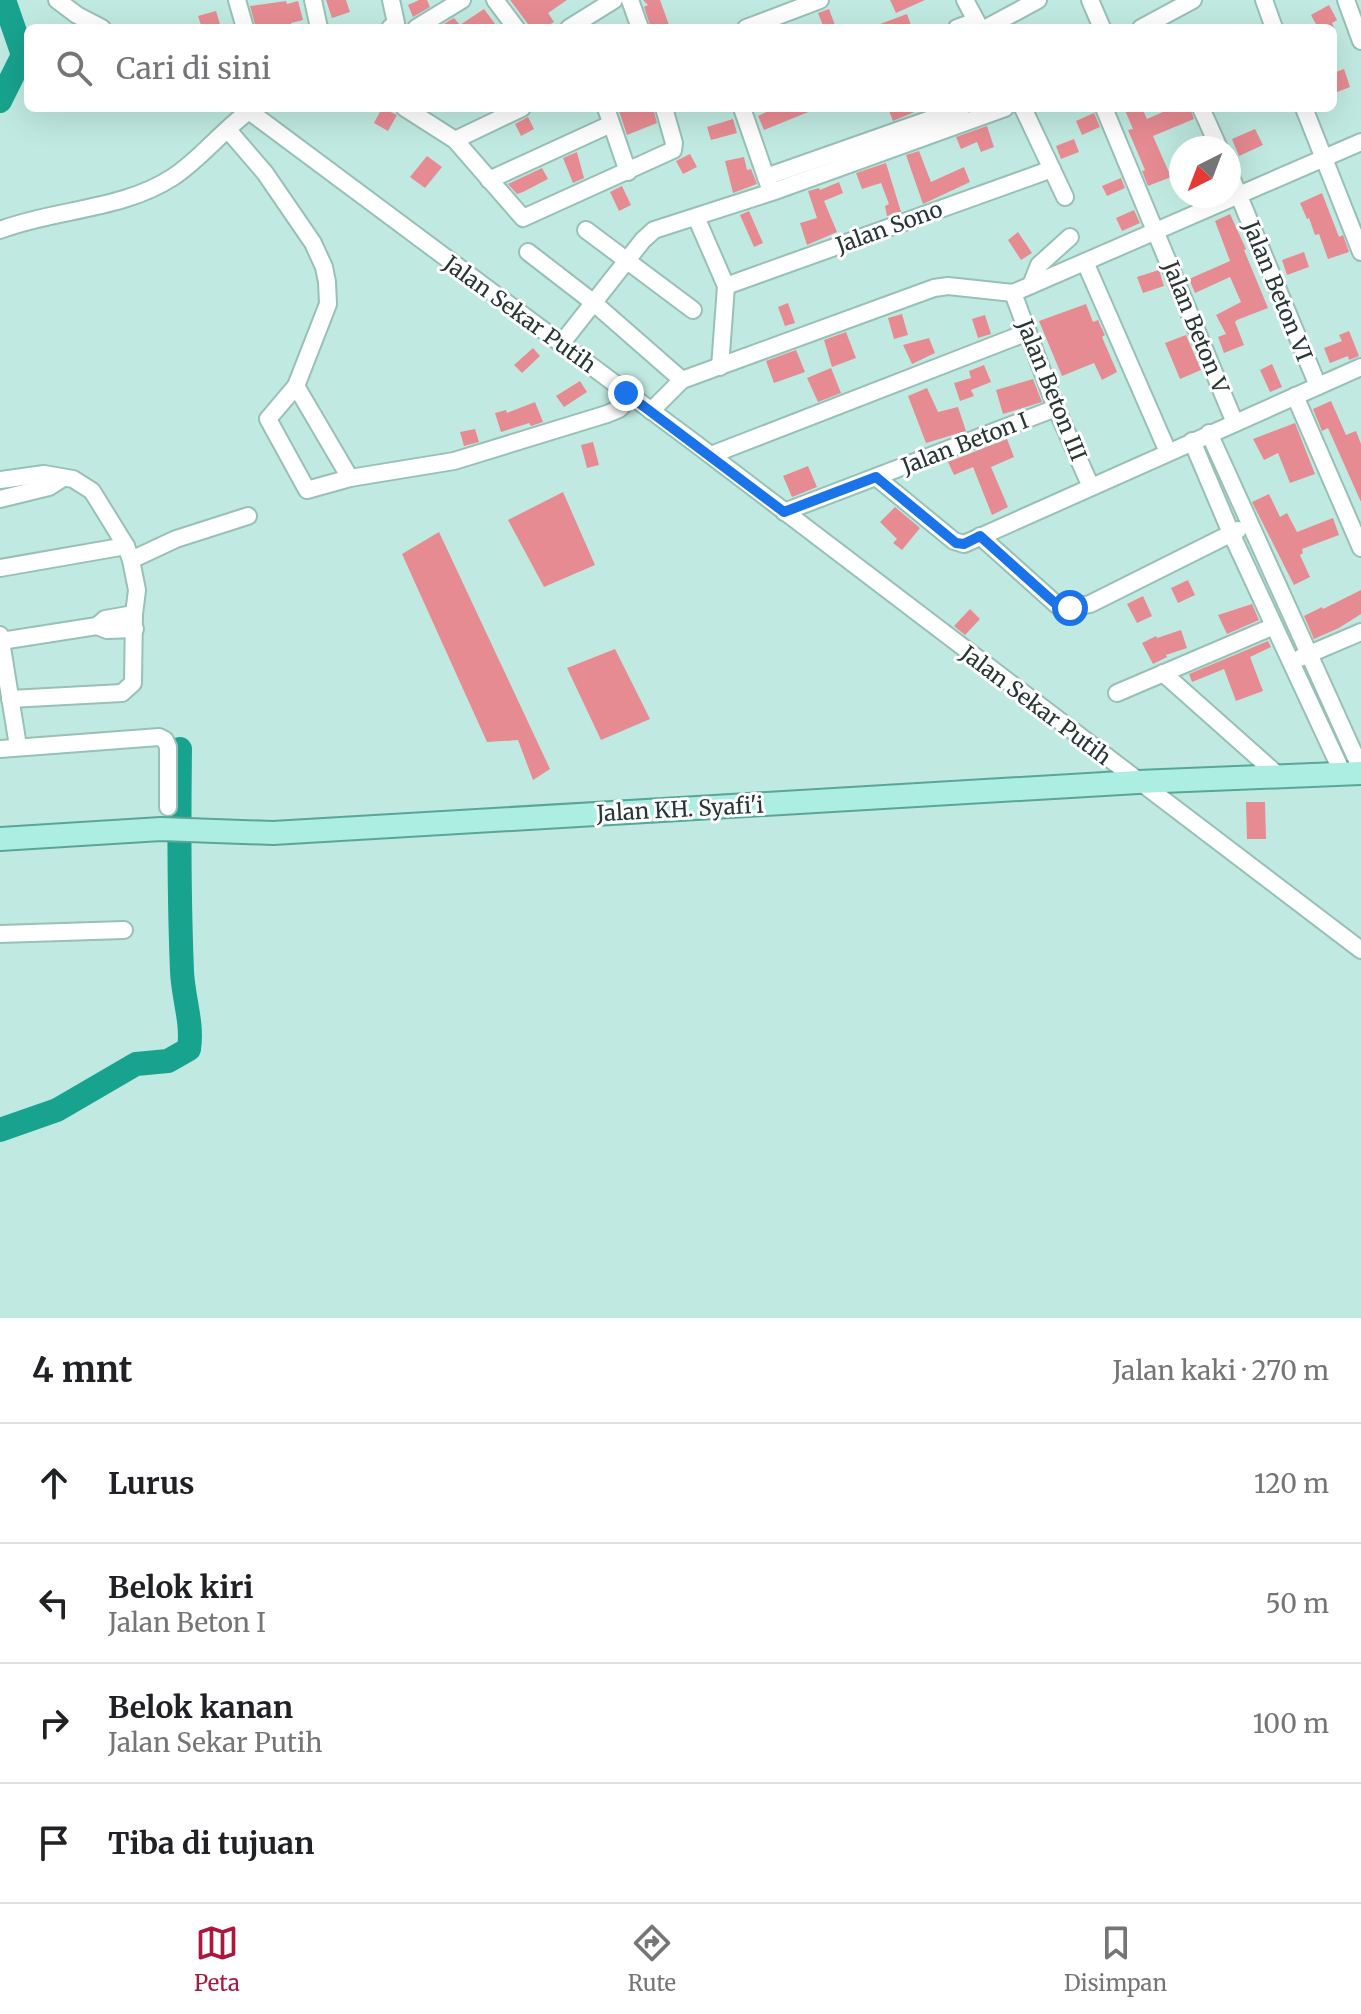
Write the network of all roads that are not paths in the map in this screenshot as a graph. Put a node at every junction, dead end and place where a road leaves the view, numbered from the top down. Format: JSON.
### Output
{"nodes":[{"id":1,"x":57,"y":0,"type":"edge"},
{"id":2,"x":237,"y":0,"type":"edge"},
{"id":3,"x":313,"y":0,"type":"edge"},
{"id":4,"x":391,"y":0,"type":"edge"},
{"id":5,"x":462,"y":0,"type":"edge"},
{"id":6,"x":495,"y":0,"type":"edge"},
{"id":7,"x":582,"y":0,"type":"edge"},
{"id":8,"x":614,"y":0,"type":"edge"},
{"id":9,"x":630,"y":0,"type":"edge"},
{"id":10,"x":782,"y":0,"type":"edge"},
{"id":11,"x":820,"y":0,"type":"edge"},
{"id":12,"x":965,"y":0,"type":"edge"},
{"id":13,"x":1038,"y":0,"type":"edge"},
{"id":14,"x":1090,"y":0,"type":"edge"},
{"id":15,"x":1264,"y":0,"type":"edge"},
{"id":16,"x":1346,"y":0,"type":"edge"},
{"id":17,"x":1184,"y":1,"type":"edge"},
{"id":18,"x":593,"y":15,"type":"junction"},
{"id":19,"x":1164,"y":22,"type":"edge"},
{"id":20,"x":94,"y":24,"type":"edge"},
{"id":21,"x":244,"y":24,"type":"edge"},
{"id":22,"x":318,"y":24,"type":"edge"},
{"id":23,"x":395,"y":24,"type":"edge"},
{"id":24,"x":427,"y":24,"type":"edge"},
{"id":25,"x":513,"y":24,"type":"edge"},
{"id":26,"x":579,"y":24,"type":"edge"},
{"id":27,"x":639,"y":24,"type":"edge"},
{"id":28,"x":754,"y":24,"type":"edge"},
{"id":29,"x":757,"y":24,"type":"edge"},
{"id":30,"x":980,"y":24,"type":"edge"},
{"id":31,"x":985,"y":24,"type":"edge"},
{"id":32,"x":1100,"y":24,"type":"edge"},
{"id":33,"x":1273,"y":24,"type":"edge"},
{"id":34,"x":1361,"y":41,"type":"edge"},
{"id":35,"x":246,"y":112,"type":"edge"},
{"id":36,"x":253,"y":112,"type":"edge"},
{"id":37,"x":411,"y":112,"type":"edge"},
{"id":38,"x":514,"y":112,"type":"edge"},
{"id":39,"x":665,"y":112,"type":"edge"},
{"id":40,"x":744,"y":112,"type":"edge"},
{"id":41,"x":952,"y":112,"type":"edge"},
{"id":42,"x":993,"y":112,"type":"edge"},
{"id":43,"x":1025,"y":112,"type":"edge"},
{"id":44,"x":1106,"y":112,"type":"edge"},
{"id":45,"x":1203,"y":112,"type":"edge"},
{"id":46,"x":1305,"y":112,"type":"edge"},
{"id":47,"x":608,"y":116,"type":"edge"},
{"id":48,"x":228,"y":130,"type":"junction"},
{"id":49,"x":1214,"y":136,"type":"edge"},
{"id":50,"x":455,"y":140,"type":"junction"},
{"id":51,"x":1361,"y":142,"type":"edge"},
{"id":52,"x":1322,"y":159,"type":"junction"},
{"id":53,"x":1052,"y":169,"type":"junction"},
{"id":54,"x":628,"y":172,"type":"junction"},
{"id":55,"x":489,"y":180,"type":"junction"},
{"id":56,"x":769,"y":184,"type":"junction"},
{"id":57,"x":1241,"y":194,"type":"edge"},
{"id":58,"x":1065,"y":197,"type":"dead end"},
{"id":59,"x":1241,"y":200,"type":"edge"},
{"id":60,"x":1209,"y":208,"type":"edge"},
{"id":61,"x":696,"y":217,"type":"junction"},
{"id":62,"x":0,"y":230,"type":"edge"},
{"id":63,"x":586,"y":230,"type":"dead end"},
{"id":64,"x":1156,"y":231,"type":"junction"},
{"id":65,"x":1070,"y":237,"type":"dead end"},
{"id":66,"x":528,"y":252,"type":"dead end"},
{"id":67,"x":1361,"y":252,"type":"edge"},
{"id":68,"x":627,"y":262,"type":"junction"},
{"id":69,"x":1085,"y":262,"type":"junction"},
{"id":70,"x":1031,"y":285,"type":"junction"},
{"id":71,"x":726,"y":286,"type":"junction"},
{"id":72,"x":1013,"y":293,"type":"junction"},
{"id":73,"x":594,"y":303,"type":"junction"},
{"id":74,"x":693,"y":310,"type":"dead end"},
{"id":75,"x":1028,"y":332,"type":"junction"},
{"id":76,"x":561,"y":344,"type":"junction"},
{"id":77,"x":1361,"y":367,"type":"edge"},
{"id":78,"x":712,"y":369,"type":"junction"},
{"id":79,"x":682,"y":380,"type":"junction"},
{"id":80,"x":296,"y":386,"type":"junction"},
{"id":81,"x":1318,"y":386,"type":"junction"},
{"id":82,"x":1295,"y":396,"type":"junction"},
{"id":83,"x":631,"y":397,"type":"junction"},
{"id":84,"x":1056,"y":408,"type":"junction"},
{"id":85,"x":651,"y":411,"type":"junction"},
{"id":86,"x":1235,"y":423,"type":"junction"},
{"id":87,"x":1209,"y":433,"type":"junction"},
{"id":88,"x":1192,"y":441,"type":"junction"},
{"id":89,"x":1168,"y":452,"type":"junction"},
{"id":90,"x":711,"y":455,"type":"junction"},
{"id":91,"x":876,"y":477,"type":"junction"},
{"id":92,"x":63,"y":478,"type":"junction"},
{"id":93,"x":350,"y":478,"type":"junction"},
{"id":94,"x":0,"y":480,"type":"edge"},
{"id":95,"x":1091,"y":487,"type":"junction"},
{"id":96,"x":0,"y":499,"type":"edge"},
{"id":97,"x":784,"y":512,"type":"junction"},
{"id":98,"x":248,"y":516,"type":"dead end"},
{"id":99,"x":1251,"y":525,"type":"junction"},
{"id":100,"x":1231,"y":533,"type":"junction"},
{"id":101,"x":980,"y":536,"type":"junction"},
{"id":102,"x":1361,"y":548,"type":"edge"},
{"id":103,"x":129,"y":553,"type":"junction"},
{"id":104,"x":0,"y":568,"type":"edge"},
{"id":105,"x":134,"y":621,"type":"junction"},
{"id":106,"x":1274,"y":626,"type":"junction"},
{"id":107,"x":1361,"y":632,"type":"edge"},
{"id":108,"x":1,"y":638,"type":"edge"},
{"id":109,"x":1309,"y":655,"type":"junction"},
{"id":110,"x":1291,"y":661,"type":"junction"},
{"id":111,"x":1163,"y":673,"type":"junction"},
{"id":112,"x":1117,"y":693,"type":"dead end"},
{"id":113,"x":10,"y":699,"type":"junction"},
{"id":114,"x":18,"y":746,"type":"junction"},
{"id":115,"x":0,"y":749,"type":"edge"},
{"id":116,"x":1355,"y":772,"type":"edge"},
{"id":117,"x":1280,"y":777,"type":"junction"},
{"id":118,"x":1138,"y":782,"type":"junction"},
{"id":119,"x":164,"y":818,"type":"junction"},
{"id":120,"x":0,"y":839,"type":"edge"},
{"id":121,"x":124,"y":930,"type":"dead end"},
{"id":122,"x":0,"y":934,"type":"edge"},
{"id":123,"x":1361,"y":950,"type":"edge"}],
"edges":[{"from":1,"to":20,"type":"street"},
{"from":2,"to":21,"type":"street"},
{"from":3,"to":22,"type":"street"},
{"from":4,"to":23,"type":"street"},
{"from":5,"to":24,"type":"street"},
{"from":6,"to":25,"type":"street"},
{"from":7,"to":18,"type":"street"},
{"from":8,"to":18,"type":"street"},
{"from":9,"to":27,"type":"street"},
{"from":10,"to":28,"type":"street"},
{"from":11,"to":29,"type":"street"},
{"from":12,"to":30,"type":"street"},
{"from":13,"to":31,"type":"street"},
{"from":14,"to":32,"type":"street"},
{"from":15,"to":33,"type":"street"},
{"from":16,"to":34,"type":"street"},
{"from":17,"to":19,"type":"street"},
{"from":18,"to":26,"type":"street"},
{"from":35,"to":48,"type":"street"},
{"from":36,"to":76,"type":"street","name":"Jalan Sekar Putih"},
{"from":37,"to":50,"type":"street"},
{"from":38,"to":50,"type":"street"},
{"from":39,"to":54,"type":"street"},
{"from":40,"to":56,"type":"street"},
{"from":41,"to":56,"type":"street"},
{"from":42,"to":56,"type":"street"},
{"from":43,"to":53,"type":"street"},
{"from":44,"to":64,"type":"street","name":"Jalan Beton V"},
{"from":45,"to":49,"type":"street"},
{"from":46,"to":52,"type":"street"},
{"from":47,"to":54,"type":"street"},
{"from":47,"to":55,"type":"street"},
{"from":48,"to":62,"type":"street"},
{"from":48,"to":80,"type":"street"},
{"from":50,"to":55,"type":"street"},
{"from":51,"to":52,"type":"street"},
{"from":52,"to":57,"type":"street"},
{"from":52,"to":67,"type":"street"},
{"from":53,"to":58,"type":"street"},
{"from":53,"to":71,"type":"street","name":"Jalan Sono"},
{"from":54,"to":55,"type":"street"},
{"from":56,"to":61,"type":"street"},
{"from":59,"to":81,"type":"street","name":"Jalan Beton VI"},
{"from":60,"to":64,"type":"street"},
{"from":61,"to":68,"type":"street"},
{"from":61,"to":71,"type":"street"},
{"from":63,"to":68,"type":"street"},
{"from":64,"to":69,"type":"street"},
{"from":64,"to":86,"type":"street","name":"Jalan Beton V"},
{"from":65,"to":70,"type":"street"},
{"from":66,"to":73,"type":"street"},
{"from":68,"to":73,"type":"street"},
{"from":68,"to":74,"type":"street"},
{"from":69,"to":70,"type":"street"},
{"from":69,"to":89,"type":"street"},
{"from":70,"to":72,"type":"street"},
{"from":71,"to":78,"type":"street"},
{"from":72,"to":75,"type":"street","name":"Jalan Beton III"},
{"from":72,"to":78,"type":"street"},
{"from":73,"to":76,"type":"street"},
{"from":73,"to":79,"type":"street"},
{"from":75,"to":84,"type":"street","name":"Jalan Beton III"},
{"from":75,"to":90,"type":"street"},
{"from":76,"to":83,"type":"street","name":"Jalan Sekar Putih"},
{"from":77,"to":81,"type":"street"},
{"from":78,"to":79,"type":"street"},
{"from":79,"to":85,"type":"street"},
{"from":80,"to":93,"type":"street"},
{"from":80,"to":93,"type":"street"},
{"from":81,"to":82,"type":"street"},
{"from":82,"to":86,"type":"street"},
{"from":82,"to":102,"type":"street"},
{"from":83,"to":85,"type":"street","name":"Jalan Sekar Putih"},
{"from":83,"to":93,"type":"street"},
{"from":84,"to":91,"type":"street","name":"Jalan Beton I"},
{"from":84,"to":95,"type":"street","name":"Jalan Beton III"},
{"from":85,"to":90,"type":"street","name":"Jalan Sekar Putih"},
{"from":86,"to":87,"type":"street"},
{"from":87,"to":88,"type":"street"},
{"from":87,"to":99,"type":"street"},
{"from":88,"to":89,"type":"street"},
{"from":88,"to":100,"type":"street"},
{"from":89,"to":95,"type":"street"},
{"from":90,"to":97,"type":"street","name":"Jalan Sekar Putih"},
{"from":91,"to":97,"type":"street","name":"Jalan Beton I"},
{"from":91,"to":101,"type":"street"},
{"from":92,"to":94,"type":"street"},
{"from":92,"to":96,"type":"street"},
{"from":92,"to":103,"type":"street"},
{"from":95,"to":101,"type":"street"},
{"from":97,"to":118,"type":"street","name":"Jalan Sekar Putih"},
{"from":98,"to":103,"type":"street"},
{"from":99,"to":100,"type":"street"},
{"from":99,"to":109,"type":"street"},
{"from":100,"to":101,"type":"street"},
{"from":100,"to":106,"type":"street"},
{"from":103,"to":104,"type":"street"},
{"from":103,"to":105,"type":"street"},
{"from":105,"to":108,"type":"street"},
{"from":105,"to":113,"type":"street"},
{"from":106,"to":110,"type":"street"},
{"from":106,"to":111,"type":"street"},
{"from":107,"to":109,"type":"street"},
{"from":108,"to":113,"type":"street"},
{"from":109,"to":110,"type":"street"},
{"from":109,"to":116,"type":"street"},
{"from":110,"to":116,"type":"street"},
{"from":111,"to":112,"type":"street"},
{"from":111,"to":117,"type":"street"},
{"from":113,"to":114,"type":"street"},
{"from":114,"to":115,"type":"street"},
{"from":114,"to":119,"type":"street"},
{"from":116,"to":117,"type":"main road","name":"Jalan KH. Syafi'i"},
{"from":117,"to":118,"type":"main road","name":"Jalan KH. Syafi'i"},
{"from":118,"to":119,"type":"main road","name":"Jalan KH. Syafi'i"},
{"from":118,"to":123,"type":"street","name":"Jalan Sekar Putih"},
{"from":119,"to":120,"type":"main road","name":"Jalan KH. Syafi'i"},
{"from":121,"to":122,"type":"street"}]}
